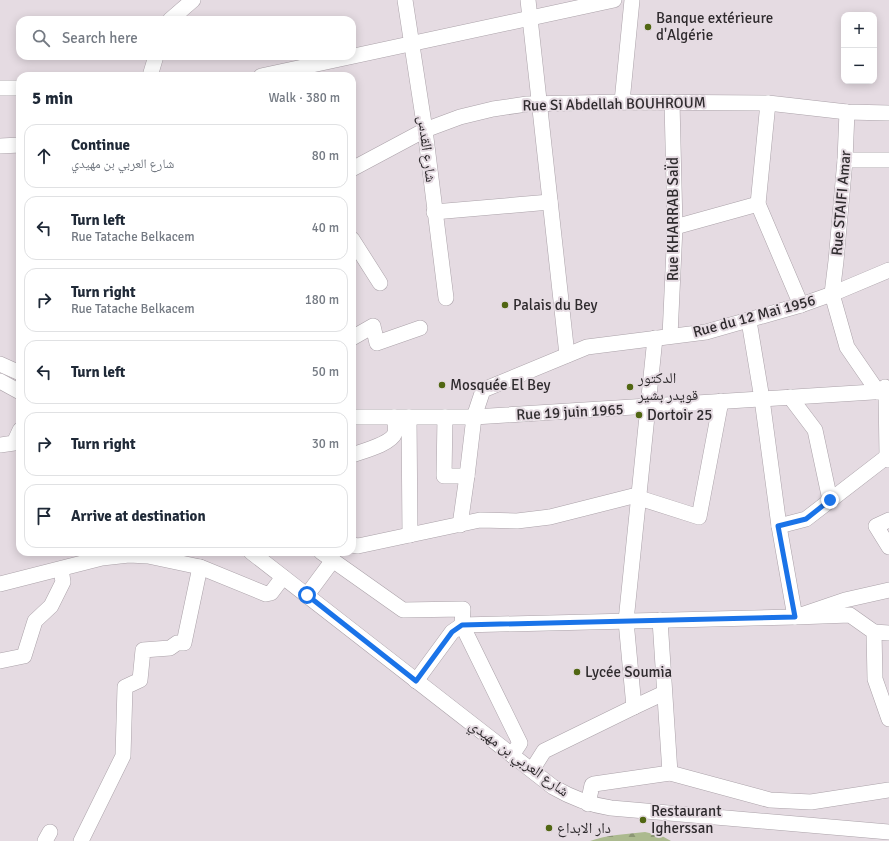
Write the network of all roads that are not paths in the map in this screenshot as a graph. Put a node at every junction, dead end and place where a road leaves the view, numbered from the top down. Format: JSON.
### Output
{"nodes":[{"id":1,"x":194,"y":0,"type":"edge"},
{"id":2,"x":405,"y":0,"type":"edge"},
{"id":3,"x":528,"y":0,"type":"edge"},
{"id":4,"x":614,"y":0,"type":"edge"},
{"id":5,"x":632,"y":0,"type":"edge"},
{"id":6,"x":175,"y":16,"type":"edge"},
{"id":7,"x":530,"y":18,"type":"junction"},
{"id":8,"x":412,"y":44,"type":"junction"},
{"id":9,"x":356,"y":57,"type":"edge"},
{"id":10,"x":155,"y":60,"type":"edge"},
{"id":11,"x":342,"y":60,"type":"edge"},
{"id":12,"x":151,"y":72,"type":"edge"},
{"id":13,"x":290,"y":72,"type":"edge"},
{"id":14,"x":0,"y":88,"type":"edge"},
{"id":15,"x":16,"y":88,"type":"edge"},
{"id":16,"x":622,"y":102,"type":"junction"},
{"id":17,"x":672,"y":102,"type":"junction"},
{"id":18,"x":768,"y":103,"type":"junction"},
{"id":19,"x":539,"y":104,"type":"junction"},
{"id":20,"x":848,"y":112,"type":"junction"},
{"id":21,"x":889,"y":113,"type":"edge"},
{"id":22,"x":425,"y":130,"type":"junction"},
{"id":23,"x":16,"y":145,"type":"edge"},
{"id":24,"x":0,"y":146,"type":"edge"},
{"id":25,"x":845,"y":160,"type":"junction"},
{"id":26,"x":889,"y":160,"type":"edge"},
{"id":27,"x":356,"y":167,"type":"edge"},
{"id":28,"x":550,"y":202,"type":"junction"},
{"id":29,"x":758,"y":204,"type":"junction"},
{"id":30,"x":434,"y":212,"type":"junction"},
{"id":31,"x":675,"y":227,"type":"junction"},
{"id":32,"x":356,"y":245,"type":"edge"},
{"id":33,"x":889,"y":270,"type":"edge"},
{"id":34,"x":380,"y":283,"type":"dead end"},
{"id":35,"x":832,"y":294,"type":"junction"},
{"id":36,"x":446,"y":298,"type":"dead end"},
{"id":37,"x":801,"y":305,"type":"junction"},
{"id":38,"x":749,"y":320,"type":"junction"},
{"id":39,"x":420,"y":328,"type":"dead end"},
{"id":40,"x":356,"y":336,"type":"edge"},
{"id":41,"x":663,"y":337,"type":"junction"},
{"id":42,"x":567,"y":355,"type":"junction"},
{"id":43,"x":0,"y":364,"type":"edge"},
{"id":44,"x":16,"y":372,"type":"edge"},
{"id":45,"x":0,"y":381,"type":"edge"},
{"id":46,"x":886,"y":389,"type":"edge"},
{"id":47,"x":16,"y":390,"type":"edge"},
{"id":48,"x":790,"y":397,"type":"junction"},
{"id":49,"x":762,"y":399,"type":"junction"},
{"id":50,"x":721,"y":401,"type":"junction"},
{"id":51,"x":648,"y":407,"type":"junction"},
{"id":52,"x":356,"y":417,"type":"edge"},
{"id":53,"x":402,"y":417,"type":"junction"},
{"id":54,"x":445,"y":417,"type":"junction"},
{"id":55,"x":474,"y":417,"type":"junction"},
{"id":56,"x":16,"y":439,"type":"edge"},
{"id":57,"x":0,"y":445,"type":"edge"},
{"id":58,"x":356,"y":453,"type":"edge"},
{"id":59,"x":888,"y":457,"type":"edge"},
{"id":60,"x":467,"y":476,"type":"junction"},
{"id":61,"x":638,"y":498,"type":"junction"},
{"id":62,"x":830,"y":500,"type":"junction"},
{"id":63,"x":889,"y":520,"type":"edge"},
{"id":64,"x":460,"y":525,"type":"junction"},
{"id":65,"x":778,"y":526,"type":"junction"},
{"id":66,"x":410,"y":535,"type":"junction"},
{"id":67,"x":356,"y":546,"type":"edge"},
{"id":68,"x":889,"y":547,"type":"edge"},
{"id":69,"x":120,"y":556,"type":"edge"},
{"id":70,"x":148,"y":556,"type":"edge"},
{"id":71,"x":261,"y":556,"type":"edge"},
{"id":72,"x":327,"y":556,"type":"edge"},
{"id":73,"x":200,"y":567,"type":"junction"},
{"id":74,"x":61,"y":569,"type":"junction"},
{"id":75,"x":283,"y":578,"type":"junction"},
{"id":76,"x":0,"y":584,"type":"edge"},
{"id":77,"x":889,"y":590,"type":"edge"},
{"id":78,"x":307,"y":595,"type":"junction"},
{"id":79,"x":795,"y":617,"type":"junction"},
{"id":80,"x":660,"y":620,"type":"junction"},
{"id":81,"x":626,"y":621,"type":"junction"},
{"id":82,"x":462,"y":625,"type":"junction"},
{"id":83,"x":882,"y":633,"type":"edge"},
{"id":84,"x":0,"y":661,"type":"edge"},
{"id":85,"x":416,"y":681,"type":"junction"},
{"id":86,"x":884,"y":690,"type":"edge"},
{"id":87,"x":664,"y":693,"type":"junction"},
{"id":88,"x":634,"y":707,"type":"junction"},
{"id":89,"x":889,"y":719,"type":"edge"},
{"id":90,"x":512,"y":755,"type":"junction"},
{"id":91,"x":532,"y":770,"type":"junction"},
{"id":92,"x":670,"y":773,"type":"junction"},
{"id":93,"x":889,"y":790,"type":"edge"},
{"id":94,"x":588,"y":804,"type":"junction"},
{"id":95,"x":889,"y":832,"type":"edge"},
{"id":96,"x":81,"y":841,"type":"edge"}],
"edges":[{"from":1,"to":6,"type":"street"},
{"from":2,"to":8,"type":"street","name":"شارع القدس"},
{"from":3,"to":7,"type":"street"},
{"from":4,"to":7,"type":"street"},
{"from":5,"to":16,"type":"street"},
{"from":7,"to":8,"type":"street"},
{"from":7,"to":19,"type":"street"},
{"from":8,"to":9,"type":"street"},
{"from":8,"to":22,"type":"street","name":"شارع القدس"},
{"from":10,"to":12,"type":"street"},
{"from":11,"to":13,"type":"street"},
{"from":14,"to":15,"type":"street"},
{"from":16,"to":17,"type":"street","name":"Rue Si Abdellah BOUHROUM"},
{"from":16,"to":19,"type":"street","name":"Rue Si Abdellah BOUHROUM"},
{"from":17,"to":18,"type":"street","name":"Rue Si Abdellah BOUHROUM"},
{"from":17,"to":31,"type":"street","name":"Rue KHARRAB SaÏd"},
{"from":18,"to":20,"type":"street","name":"Rue Si Abdellah BOUHROUM"},
{"from":18,"to":29,"type":"street"},
{"from":19,"to":22,"type":"street","name":"Rue Si Abdellah BOUHROUM"},
{"from":19,"to":28,"type":"street"},
{"from":20,"to":21,"type":"street","name":"Rue Si Abdellah BOUHROUM"},
{"from":20,"to":25,"type":"street","name":"Rue STAIFI Amar"},
{"from":22,"to":27,"type":"street","name":"Rue Si Abdellah BOUHROUM"},
{"from":22,"to":30,"type":"street","name":"شارع القدس"},
{"from":23,"to":24,"type":"street"},
{"from":25,"to":26,"type":"street"},
{"from":25,"to":35,"type":"street","name":"Rue STAIFI Amar"},
{"from":28,"to":30,"type":"street"},
{"from":28,"to":42,"type":"street"},
{"from":29,"to":31,"type":"street"},
{"from":29,"to":37,"type":"street"},
{"from":30,"to":36,"type":"street","name":"شارع القدس"},
{"from":31,"to":41,"type":"street","name":"Rue KHARRAB SaÏd"},
{"from":32,"to":34,"type":"street"},
{"from":33,"to":35,"type":"street","name":"Rue du 12 Mai 1956"},
{"from":35,"to":37,"type":"street","name":"Rue du 12 Mai 1956"},
{"from":35,"to":46,"type":"street"},
{"from":37,"to":38,"type":"street","name":"Rue du 12 Mai 1956"},
{"from":38,"to":41,"type":"street","name":"Rue du 12 Mai 1956"},
{"from":38,"to":49,"type":"street"},
{"from":39,"to":40,"type":"street"},
{"from":41,"to":42,"type":"street","name":"Rue du 12 Mai 1956"},
{"from":41,"to":51,"type":"street","name":"Rue KHARRAB SaÏd"},
{"from":42,"to":55,"type":"street","name":"Rue du 12 Mai 1956"},
{"from":43,"to":44,"type":"street"},
{"from":45,"to":47,"type":"street"},
{"from":46,"to":48,"type":"street","name":"Rue 19 juin 1965"},
{"from":46,"to":59,"type":"street"},
{"from":48,"to":49,"type":"street","name":"Rue 19 juin 1965"},
{"from":48,"to":62,"type":"street"},
{"from":49,"to":50,"type":"street","name":"Rue 19 juin 1965"},
{"from":49,"to":65,"type":"street"},
{"from":50,"to":51,"type":"street","name":"Rue 19 juin 1965"},
{"from":50,"to":61,"type":"street"},
{"from":51,"to":55,"type":"street","name":"Rue 19 juin 1965"},
{"from":51,"to":61,"type":"street","name":"Rue KHARRAB SaÏd"},
{"from":52,"to":53,"type":"street","name":"Rue 19 juin 1965"},
{"from":53,"to":54,"type":"street","name":"Rue 19 juin 1965"},
{"from":53,"to":58,"type":"street"},
{"from":53,"to":66,"type":"street"},
{"from":54,"to":55,"type":"street","name":"Rue 19 juin 1965"},
{"from":54,"to":60,"type":"street"},
{"from":55,"to":60,"type":"street","name":"Rue du 12 Mai 1956"},
{"from":56,"to":57,"type":"street"},
{"from":59,"to":62,"type":"street"},
{"from":60,"to":64,"type":"street","name":"Rue du 12 Mai 1956"},
{"from":61,"to":64,"type":"street"},
{"from":61,"to":81,"type":"street","name":"Rue KHARRAB SaÏd"},
{"from":62,"to":65,"type":"street"},
{"from":63,"to":68,"type":"street"},
{"from":64,"to":66,"type":"street"},
{"from":65,"to":79,"type":"street"},
{"from":66,"to":67,"type":"street"},
{"from":69,"to":74,"type":"street"},
{"from":70,"to":73,"type":"street"},
{"from":71,"to":75,"type":"street","name":"شارع العربي بن مهيدي"},
{"from":72,"to":78,"type":"street"},
{"from":72,"to":82,"type":"street"},
{"from":73,"to":75,"type":"street"},
{"from":73,"to":96,"type":"street"},
{"from":74,"to":76,"type":"street"},
{"from":74,"to":84,"type":"street"},
{"from":75,"to":78,"type":"street","name":"شارع العربي بن مهيدي"},
{"from":77,"to":79,"type":"street"},
{"from":78,"to":85,"type":"street","name":"شارع العربي بن مهيدي"},
{"from":79,"to":80,"type":"street"},
{"from":79,"to":83,"type":"street"},
{"from":80,"to":81,"type":"street"},
{"from":80,"to":87,"type":"street"},
{"from":81,"to":82,"type":"street"},
{"from":81,"to":88,"type":"street","name":"Rue KHARRAB SaÏd"},
{"from":82,"to":85,"type":"street"},
{"from":82,"to":90,"type":"street"},
{"from":83,"to":86,"type":"street"},
{"from":85,"to":90,"type":"street","name":"شارع العربي بن مهيدي"},
{"from":86,"to":89,"type":"street"},
{"from":87,"to":88,"type":"street"},
{"from":87,"to":92,"type":"street"},
{"from":88,"to":91,"type":"street"},
{"from":90,"to":91,"type":"street","name":"شارع العربي بن مهيدي"},
{"from":91,"to":94,"type":"street","name":"شارع العربي بن مهيدي"},
{"from":92,"to":93,"type":"street"},
{"from":92,"to":94,"type":"street"},
{"from":94,"to":95,"type":"street","name":"شارع العربي بن مهيدي"}]}
